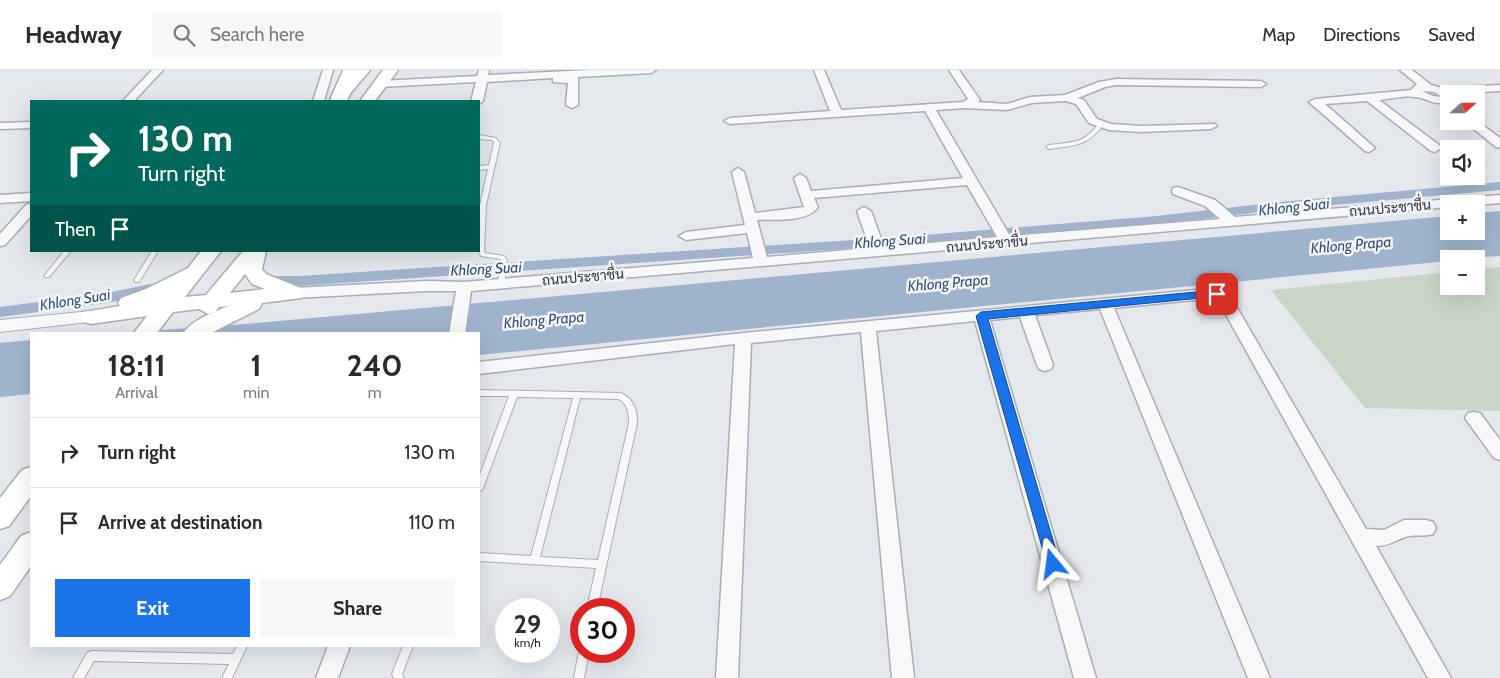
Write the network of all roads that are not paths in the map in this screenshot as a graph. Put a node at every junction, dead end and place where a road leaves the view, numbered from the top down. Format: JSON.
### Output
{"nodes":[{"id":1,"x":158,"y":70,"type":"edge"},
{"id":2,"x":328,"y":70,"type":"edge"},
{"id":3,"x":352,"y":70,"type":"edge"},
{"id":4,"x":363,"y":70,"type":"edge"},
{"id":5,"x":391,"y":70,"type":"edge"},
{"id":6,"x":650,"y":70,"type":"edge"},
{"id":7,"x":819,"y":70,"type":"edge"},
{"id":8,"x":954,"y":70,"type":"edge"},
{"id":9,"x":1405,"y":70,"type":"edge"},
{"id":10,"x":482,"y":78,"type":"edge"},
{"id":11,"x":380,"y":84,"type":"junction"},
{"id":12,"x":1262,"y":84,"type":"dead end"},
{"id":13,"x":1422,"y":90,"type":"junction"},
{"id":14,"x":1440,"y":97,"type":"edge"},
{"id":15,"x":1066,"y":98,"type":"junction"},
{"id":16,"x":1370,"y":98,"type":"junction"},
{"id":17,"x":338,"y":99,"type":"edge"},
{"id":18,"x":129,"y":100,"type":"edge"},
{"id":19,"x":318,"y":100,"type":"edge"},
{"id":20,"x":368,"y":100,"type":"edge"},
{"id":21,"x":477,"y":100,"type":"edge"},
{"id":22,"x":965,"y":105,"type":"junction"},
{"id":23,"x":572,"y":106,"type":"dead end"},
{"id":24,"x":928,"y":107,"type":"junction"},
{"id":25,"x":837,"y":113,"type":"junction"},
{"id":26,"x":730,"y":121,"type":"dead end"},
{"id":27,"x":30,"y":124,"type":"edge"},
{"id":28,"x":1100,"y":125,"type":"junction"},
{"id":29,"x":0,"y":126,"type":"edge"},
{"id":30,"x":1211,"y":126,"type":"dead end"},
{"id":31,"x":1482,"y":130,"type":"edge"},
{"id":32,"x":480,"y":138,"type":"edge"},
{"id":33,"x":1500,"y":144,"type":"edge"},
{"id":34,"x":1049,"y":147,"type":"dead end"},
{"id":35,"x":1369,"y":148,"type":"dead end"},
{"id":36,"x":1435,"y":148,"type":"dead end"},
{"id":37,"x":490,"y":167,"type":"junction"},
{"id":38,"x":480,"y":168,"type":"edge"},
{"id":39,"x":738,"y":172,"type":"dead end"},
{"id":40,"x":800,"y":178,"type":"dead end"},
{"id":41,"x":971,"y":181,"type":"junction"},
{"id":42,"x":1178,"y":191,"type":"dead end"},
{"id":43,"x":806,"y":195,"type":"junction"},
{"id":44,"x":30,"y":197,"type":"edge"},
{"id":45,"x":0,"y":199,"type":"edge"},
{"id":46,"x":1500,"y":199,"type":"edge"},
{"id":47,"x":481,"y":205,"type":"edge"},
{"id":48,"x":30,"y":209,"type":"edge"},
{"id":49,"x":864,"y":211,"type":"dead end"},
{"id":50,"x":1226,"y":216,"type":"junction"},
{"id":51,"x":751,"y":222,"type":"junction"},
{"id":52,"x":686,"y":236,"type":"dead end"},
{"id":53,"x":1003,"y":236,"type":"junction"},
{"id":54,"x":0,"y":242,"type":"edge"},
{"id":55,"x":876,"y":246,"type":"junction"},
{"id":56,"x":67,"y":252,"type":"edge"},
{"id":57,"x":155,"y":252,"type":"edge"},
{"id":58,"x":211,"y":252,"type":"edge"},
{"id":59,"x":253,"y":252,"type":"edge"},
{"id":60,"x":254,"y":252,"type":"edge"},
{"id":61,"x":759,"y":255,"type":"junction"},
{"id":62,"x":195,"y":272,"type":"junction"},
{"id":63,"x":47,"y":276,"type":"dead end"},
{"id":64,"x":502,"y":279,"type":"junction"},
{"id":65,"x":137,"y":280,"type":"dead end"},
{"id":66,"x":294,"y":293,"type":"junction"},
{"id":67,"x":463,"y":295,"type":"junction"},
{"id":68,"x":212,"y":302,"type":"junction"},
{"id":69,"x":1105,"y":304,"type":"junction"},
{"id":70,"x":167,"y":306,"type":"junction"},
{"id":71,"x":1026,"y":311,"type":"junction"},
{"id":72,"x":981,"y":316,"type":"junction"},
{"id":73,"x":91,"y":318,"type":"junction"},
{"id":74,"x":0,"y":326,"type":"edge"},
{"id":75,"x":868,"y":327,"type":"junction"},
{"id":76,"x":196,"y":329,"type":"edge"},
{"id":77,"x":139,"y":331,"type":"edge"},
{"id":78,"x":457,"y":332,"type":"edge"},
{"id":79,"x":743,"y":338,"type":"junction"},
{"id":80,"x":1046,"y":365,"type":"dead end"},
{"id":81,"x":480,"y":368,"type":"edge"},
{"id":82,"x":480,"y":393,"type":"edge"},
{"id":83,"x":514,"y":394,"type":"junction"},
{"id":84,"x":578,"y":396,"type":"junction"},
{"id":85,"x":1474,"y":418,"type":"dead end"},
{"id":86,"x":1500,"y":453,"type":"edge"},
{"id":87,"x":30,"y":478,"type":"edge"},
{"id":88,"x":480,"y":485,"type":"edge"},
{"id":89,"x":4,"y":507,"type":"edge"},
{"id":90,"x":1426,"y":528,"type":"dead end"},
{"id":91,"x":1360,"y":537,"type":"junction"},
{"id":92,"x":30,"y":545,"type":"edge"},
{"id":93,"x":480,"y":557,"type":"edge"},
{"id":94,"x":535,"y":559,"type":"junction"},
{"id":95,"x":601,"y":564,"type":"junction"},
{"id":96,"x":0,"y":587,"type":"edge"},
{"id":97,"x":594,"y":598,"type":"edge"},
{"id":98,"x":242,"y":647,"type":"edge"},
{"id":99,"x":339,"y":647,"type":"edge"},
{"id":100,"x":408,"y":647,"type":"edge"},
{"id":101,"x":236,"y":659,"type":"junction"},
{"id":102,"x":582,"y":663,"type":"edge"},
{"id":103,"x":78,"y":678,"type":"edge"},
{"id":104,"x":227,"y":678,"type":"edge"},
{"id":105,"x":327,"y":678,"type":"edge"},
{"id":106,"x":399,"y":678,"type":"edge"},
{"id":107,"x":579,"y":678,"type":"edge"},
{"id":108,"x":727,"y":678,"type":"edge"},
{"id":109,"x":903,"y":678,"type":"edge"},
{"id":110,"x":1085,"y":678,"type":"edge"},
{"id":111,"x":1259,"y":678,"type":"edge"},
{"id":112,"x":1440,"y":678,"type":"edge"}],
"edges":[{"from":1,"to":18,"type":"street"},
{"from":2,"to":19,"type":"street"},
{"from":3,"to":17,"type":"highway"},
{"from":4,"to":17,"type":"main road"},
{"from":5,"to":11,"type":"main road"},
{"from":6,"to":10,"type":"street"},
{"from":7,"to":25,"type":"street"},
{"from":8,"to":22,"type":"street"},
{"from":9,"to":13,"type":"street"},
{"from":10,"to":11,"type":"street"},
{"from":10,"to":21,"type":"street"},
{"from":10,"to":23,"type":"street"},
{"from":11,"to":20,"type":"main road"},
{"from":12,"to":15,"type":"street"},
{"from":13,"to":14,"type":"street"},
{"from":13,"to":16,"type":"street"},
{"from":15,"to":22,"type":"street"},
{"from":15,"to":28,"type":"street"},
{"from":16,"to":35,"type":"street"},
{"from":16,"to":36,"type":"street"},
{"from":22,"to":24,"type":"street"},
{"from":24,"to":25,"type":"street"},
{"from":24,"to":41,"type":"street"},
{"from":25,"to":26,"type":"street"},
{"from":27,"to":29,"type":"street"},
{"from":28,"to":30,"type":"street"},
{"from":28,"to":34,"type":"lane"},
{"from":31,"to":33,"type":"street"},
{"from":32,"to":37,"type":"lane"},
{"from":37,"to":38,"type":"lane"},
{"from":37,"to":47,"type":"lane"},
{"from":39,"to":51,"type":"street"},
{"from":40,"to":43,"type":"street"},
{"from":41,"to":43,"type":"street"},
{"from":41,"to":53,"type":"street"},
{"from":42,"to":50,"type":"street"},
{"from":43,"to":51,"type":"street"},
{"from":44,"to":45,"type":"street"},
{"from":46,"to":50,"type":"street","name":"ถนนประชาชื่น"},
{"from":47,"to":64,"type":"lane"},
{"from":48,"to":54,"type":"street"},
{"from":49,"to":55,"type":"street"},
{"from":50,"to":53,"type":"street","name":"ถนนประชาชื่น"},
{"from":51,"to":52,"type":"street"},
{"from":51,"to":61,"type":"street"},
{"from":53,"to":55,"type":"street","name":"ถนนประชาชื่น"},
{"from":55,"to":61,"type":"street","name":"ถนนประชาชื่น"},
{"from":56,"to":63,"type":"lane"},
{"from":57,"to":65,"type":"lane"},
{"from":58,"to":62,"type":"main road"},
{"from":59,"to":68,"type":"main road"},
{"from":60,"to":66,"type":"main road"},
{"from":61,"to":64,"type":"street","name":"ถนนประชาชื่น"},
{"from":62,"to":70,"type":"main road"},
{"from":62,"to":73,"type":"main road"},
{"from":64,"to":67,"type":"street","name":"ถนนประชาชื่น"},
{"from":66,"to":67,"type":"street","name":"ถนนประชาชื่น"},
{"from":66,"to":68,"type":"main road"},
{"from":66,"to":76,"type":"main road"},
{"from":67,"to":78,"type":"street"},
{"from":68,"to":70,"type":"main road"},
{"from":68,"to":76,"type":"main road"},
{"from":69,"to":71,"type":"street"},
{"from":69,"to":91,"type":"street"},
{"from":69,"to":111,"type":"street"},
{"from":70,"to":73,"type":"main road"},
{"from":70,"to":77,"type":"main road"},
{"from":71,"to":72,"type":"street"},
{"from":71,"to":80,"type":"street"},
{"from":72,"to":75,"type":"street"},
{"from":72,"to":110,"type":"street"},
{"from":73,"to":74,"type":"street"},
{"from":73,"to":77,"type":"main road"},
{"from":75,"to":79,"type":"street"},
{"from":75,"to":109,"type":"street"},
{"from":79,"to":81,"type":"street"},
{"from":79,"to":108,"type":"street"},
{"from":82,"to":83,"type":"lane"},
{"from":83,"to":84,"type":"lane"},
{"from":83,"to":88,"type":"lane"},
{"from":84,"to":94,"type":"lane"},
{"from":84,"to":95,"type":"lane"},
{"from":85,"to":86,"type":"street"},
{"from":87,"to":89,"type":"main road"},
{"from":90,"to":91,"type":"street"},
{"from":91,"to":112,"type":"street"},
{"from":92,"to":96,"type":"main road"},
{"from":93,"to":94,"type":"lane"},
{"from":94,"to":95,"type":"lane"},
{"from":95,"to":97,"type":"lane"},
{"from":98,"to":101,"type":"lane"},
{"from":99,"to":105,"type":"street"},
{"from":100,"to":106,"type":"lane"},
{"from":101,"to":103,"type":"lane"},
{"from":101,"to":104,"type":"lane"},
{"from":102,"to":107,"type":"lane"}]}
